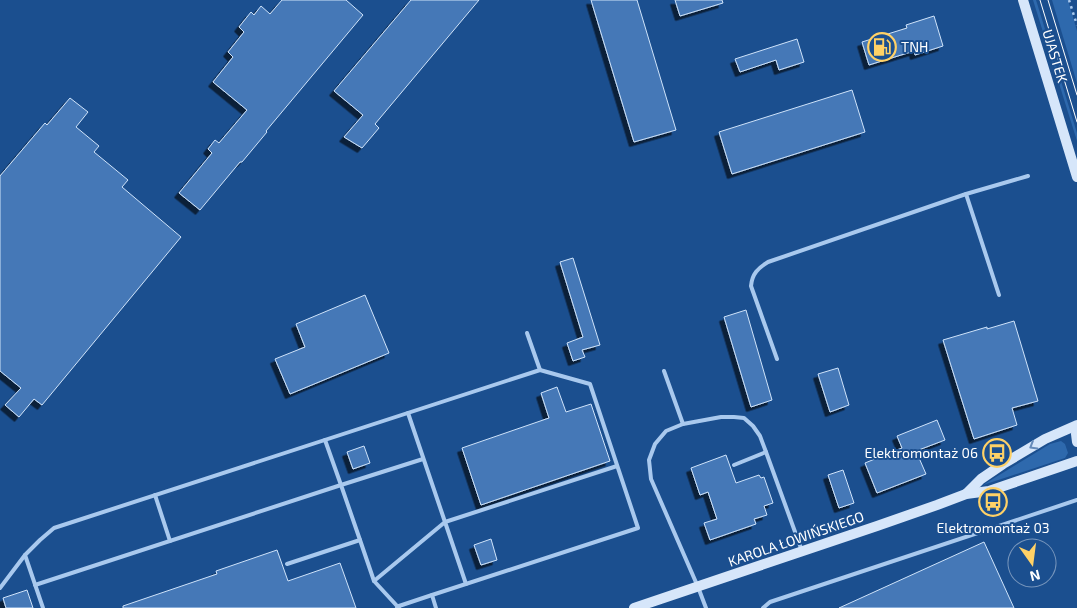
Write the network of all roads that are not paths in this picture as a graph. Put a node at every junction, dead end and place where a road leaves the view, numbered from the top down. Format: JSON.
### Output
{"nodes":[{"id":1,"x":1024,"y":0,"type":"edge"},
{"id":2,"x":1028,"y":176,"type":"dead end"},
{"id":3,"x":1077,"y":177,"type":"edge"},
{"id":4,"x":966,"y":194,"type":"junction"},
{"id":5,"x":999,"y":295,"type":"dead end"},
{"id":6,"x":527,"y":333,"type":"dead end"},
{"id":7,"x":777,"y":359,"type":"dead end"},
{"id":8,"x":540,"y":370,"type":"junction"},
{"id":9,"x":664,"y":371,"type":"dead end"},
{"id":10,"x":408,"y":413,"type":"junction"},
{"id":11,"x":683,"y":424,"type":"junction"},
{"id":12,"x":1077,"y":425,"type":"edge"},
{"id":13,"x":1077,"y":431,"type":"edge"},
{"id":14,"x":326,"y":440,"type":"junction"},
{"id":15,"x":1077,"y":442,"type":"edge"},
{"id":16,"x":766,"y":452,"type":"junction"},
{"id":17,"x":423,"y":459,"type":"junction"},
{"id":18,"x":1077,"y":461,"type":"edge"},
{"id":19,"x":734,"y":465,"type":"dead end"},
{"id":20,"x":617,"y":466,"type":"junction"},
{"id":21,"x":341,"y":485,"type":"junction"},
{"id":22,"x":966,"y":494,"type":"junction"},
{"id":23,"x":155,"y":495,"type":"junction"},
{"id":24,"x":1077,"y":500,"type":"edge"},
{"id":25,"x":445,"y":522,"type":"junction"},
{"id":26,"x":360,"y":540,"type":"junction"},
{"id":27,"x":170,"y":541,"type":"junction"},
{"id":28,"x":802,"y":551,"type":"junction"},
{"id":29,"x":25,"y":555,"type":"junction"},
{"id":30,"x":287,"y":564,"type":"dead end"},
{"id":31,"x":374,"y":581,"type":"junction"},
{"id":32,"x":466,"y":584,"type":"junction"},
{"id":33,"x":35,"y":585,"type":"junction"},
{"id":34,"x":698,"y":587,"type":"junction"},
{"id":35,"x":0,"y":588,"type":"edge"},
{"id":36,"x":432,"y":595,"type":"junction"},
{"id":37,"x":398,"y":607,"type":"edge"},
{"id":38,"x":43,"y":608,"type":"edge"},
{"id":39,"x":436,"y":608,"type":"edge"},
{"id":40,"x":634,"y":608,"type":"edge"},
{"id":41,"x":706,"y":608,"type":"edge"},
{"id":42,"x":763,"y":608,"type":"edge"}],
"edges":[{"from":1,"to":3,"type":"street","name":"UJASTEK"},
{"from":2,"to":4,"type":"lane"},
{"from":4,"to":5,"type":"lane"},
{"from":4,"to":7,"type":"lane"},
{"from":6,"to":8,"type":"lane"},
{"from":8,"to":10,"type":"lane"},
{"from":8,"to":20,"type":"lane"},
{"from":9,"to":11,"type":"lane"},
{"from":10,"to":14,"type":"lane"},
{"from":10,"to":17,"type":"lane"},
{"from":11,"to":16,"type":"lane"},
{"from":11,"to":34,"type":"lane"},
{"from":12,"to":22,"type":"street","name":"KAROLA ŁOWIŃSKIEGO","one_way":true},
{"from":13,"to":15,"type":"street"},
{"from":14,"to":21,"type":"lane"},
{"from":14,"to":23,"type":"lane"},
{"from":16,"to":19,"type":"lane"},
{"from":16,"to":28,"type":"lane"},
{"from":17,"to":21,"type":"lane"},
{"from":17,"to":25,"type":"lane"},
{"from":18,"to":22,"type":"street","name":"KAROLA ŁOWIŃSKIEGO"},
{"from":20,"to":25,"type":"lane"},
{"from":20,"to":32,"type":"lane"},
{"from":21,"to":26,"type":"lane"},
{"from":21,"to":27,"type":"lane"},
{"from":22,"to":28,"type":"street","name":"KAROLA ŁOWIŃSKIEGO"},
{"from":23,"to":27,"type":"lane"},
{"from":23,"to":29,"type":"lane"},
{"from":24,"to":42,"type":"lane"},
{"from":25,"to":31,"type":"lane"},
{"from":25,"to":32,"type":"lane"},
{"from":26,"to":30,"type":"lane"},
{"from":26,"to":31,"type":"lane"},
{"from":27,"to":33,"type":"lane"},
{"from":28,"to":34,"type":"street","name":"KAROLA ŁOWIŃSKIEGO"},
{"from":29,"to":33,"type":"lane"},
{"from":29,"to":35,"type":"lane"},
{"from":31,"to":37,"type":"lane"},
{"from":32,"to":36,"type":"lane"},
{"from":33,"to":38,"type":"lane"},
{"from":34,"to":40,"type":"street","name":"KAROLA ŁOWIŃSKIEGO"},
{"from":34,"to":41,"type":"lane"},
{"from":36,"to":37,"type":"lane"},
{"from":36,"to":39,"type":"lane"}]}
